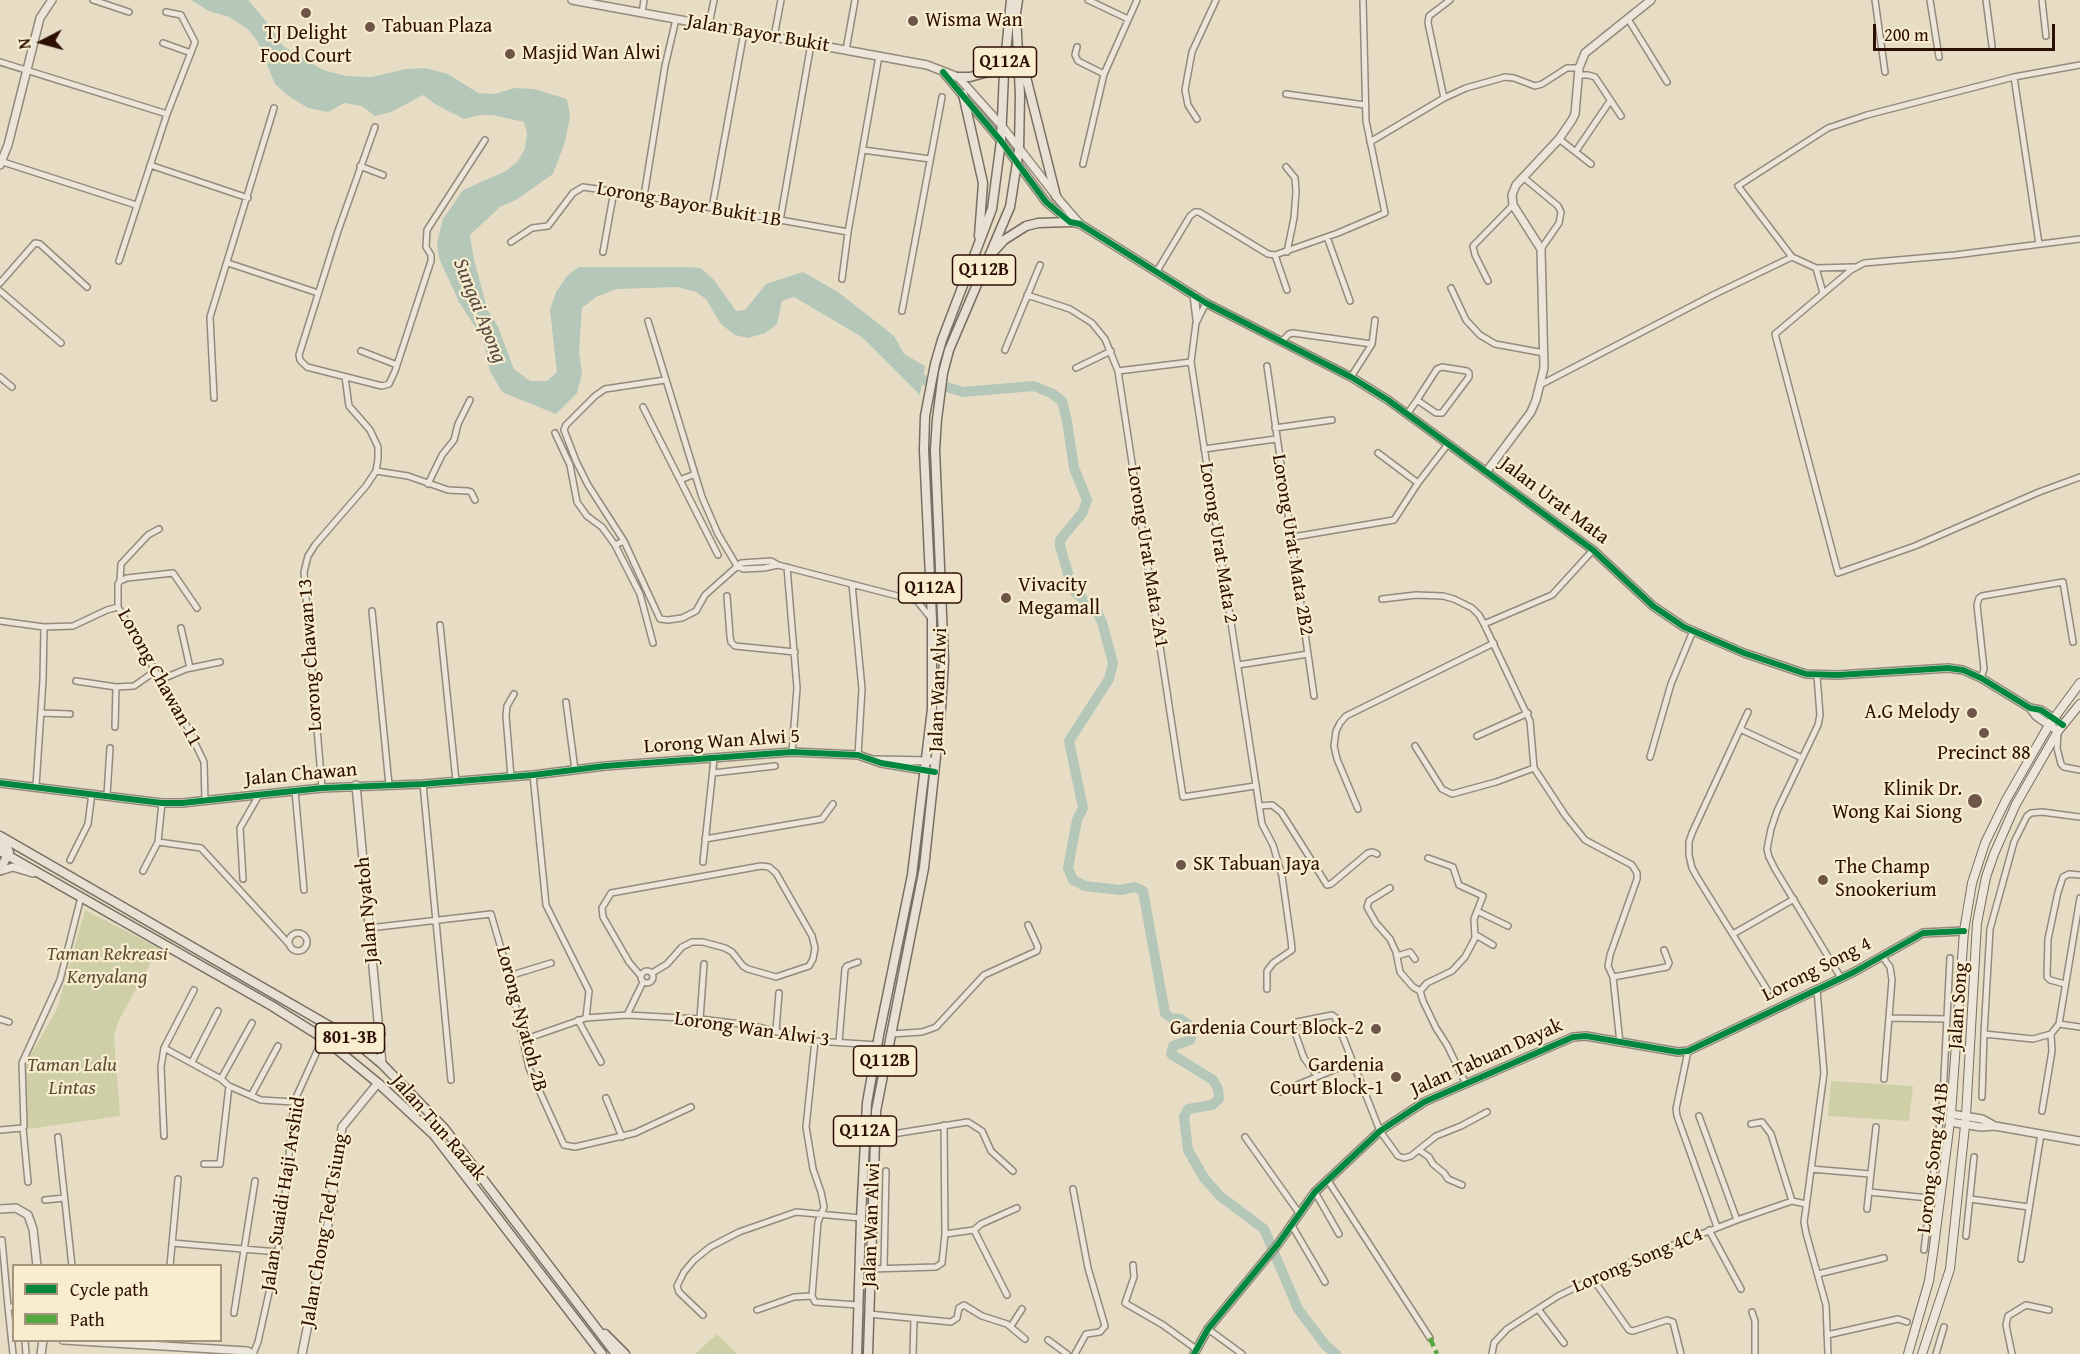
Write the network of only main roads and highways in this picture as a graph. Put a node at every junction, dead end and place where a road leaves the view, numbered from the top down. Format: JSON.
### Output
{"nodes":[{"id":1,"x":1011,"y":0,"type":"edge"},
{"id":2,"x":1018,"y":0,"type":"edge"},
{"id":3,"x":1007,"y":31,"type":"junction"},
{"id":4,"x":1020,"y":56,"type":"junction"},
{"id":5,"x":958,"y":77,"type":"road end"},
{"id":6,"x":963,"y":94,"type":"road end"},
{"id":7,"x":1056,"y":196,"type":"road end"},
{"id":8,"x":1070,"y":222,"type":"road end"},
{"id":9,"x":977,"y":248,"type":"junction"},
{"id":10,"x":989,"y":257,"type":"junction"},
{"id":11,"x":2080,"y":683,"type":"edge"},
{"id":12,"x":2079,"y":706,"type":"edge"},
{"id":13,"x":0,"y":836,"type":"edge"},
{"id":14,"x":0,"y":843,"type":"edge"},
{"id":15,"x":0,"y":851,"type":"edge"},
{"id":16,"x":9,"y":856,"type":"junction"},
{"id":17,"x":0,"y":871,"type":"edge"},
{"id":18,"x":595,"y":1327,"type":"junction"},
{"id":19,"x":599,"y":1354,"type":"edge"},
{"id":20,"x":616,"y":1354,"type":"edge"},
{"id":21,"x":625,"y":1354,"type":"edge"},
{"id":22,"x":857,"y":1354,"type":"edge"},
{"id":23,"x":868,"y":1354,"type":"edge"},
{"id":24,"x":1908,"y":1354,"type":"edge"},
{"id":25,"x":1922,"y":1354,"type":"edge"}],
"edges":[{"from":1,"to":3,"type":"main road","name":"Jalan Wan Alwi","number":"Q112A"},
{"from":2,"to":4,"type":"main road","name":"Jalan Wan Alwi","number":"Q112B"},
{"from":3,"to":5,"type":"main road"},
{"from":3,"to":9,"type":"main road","name":"Jalan Wan Alwi","number":"Q112A"},
{"from":4,"to":7,"type":"main road"},
{"from":4,"to":10,"type":"main road","name":"Jalan Wan Alwi","number":"Q112B"},
{"from":6,"to":9,"type":"main road"},
{"from":8,"to":10,"type":"main road"},
{"from":9,"to":22,"type":"main road","name":"Jalan Wan Alwi","number":"Q112A"},
{"from":10,"to":23,"type":"main road","name":"Jalan Wan Alwi","number":"Q112B"},
{"from":11,"to":24,"type":"main road","name":"Jalan Song"},
{"from":12,"to":25,"type":"main road","name":"Jalan Song"},
{"from":13,"to":18,"type":"main road","name":"Jalan Tun Razak","number":"801-3B"},
{"from":14,"to":16,"type":"main road"},
{"from":15,"to":16,"type":"main road","name":"Jalan Tun Razak"},
{"from":16,"to":17,"type":"main road"},
{"from":16,"to":19,"type":"main road","name":"Jalan Tun Razak"},
{"from":18,"to":20,"type":"main road","name":"Jalan Tun Razak","number":"801-3B"},
{"from":18,"to":21,"type":"main road"}]}
